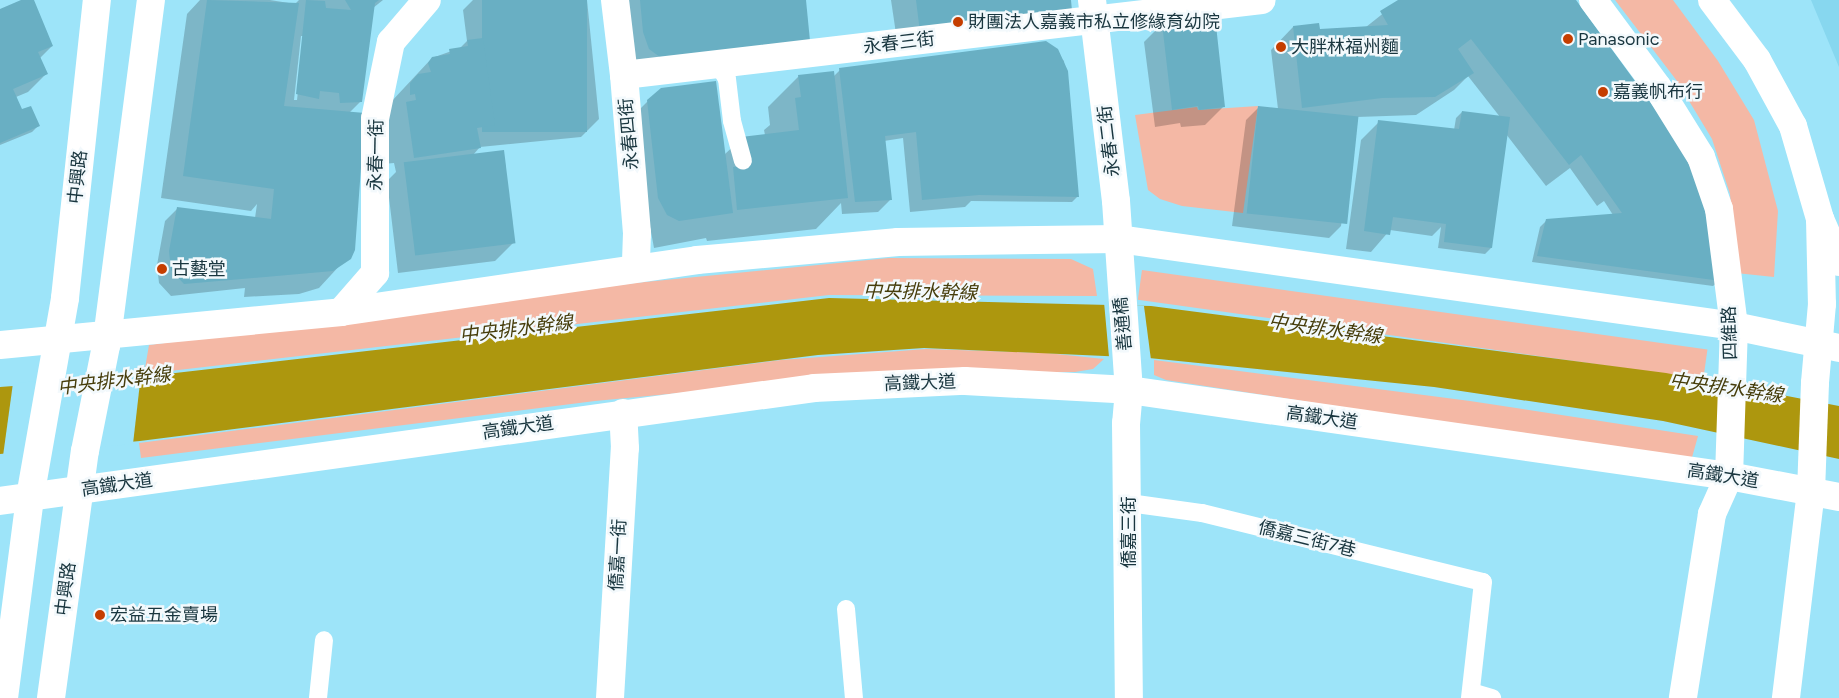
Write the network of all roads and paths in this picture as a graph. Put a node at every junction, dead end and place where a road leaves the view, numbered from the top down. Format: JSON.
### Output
{"nodes":[{"id":1,"x":97,"y":0,"type":"edge"},
{"id":2,"x":152,"y":0,"type":"edge"},
{"id":3,"x":427,"y":0,"type":"edge"},
{"id":4,"x":615,"y":0,"type":"edge"},
{"id":5,"x":1262,"y":0,"type":"edge"},
{"id":6,"x":1593,"y":0,"type":"edge"},
{"id":7,"x":1712,"y":0,"type":"edge"},
{"id":8,"x":1093,"y":10,"type":"edge"},
{"id":9,"x":718,"y":64,"type":"junction"},
{"id":10,"x":624,"y":75,"type":"junction"},
{"id":11,"x":744,"y":161,"type":"dead end"},
{"id":12,"x":1820,"y":219,"type":"junction"},
{"id":13,"x":1119,"y":238,"type":"junction"},
{"id":14,"x":1839,"y":262,"type":"edge"},
{"id":15,"x":636,"y":268,"type":"junction"},
{"id":16,"x":1119,"y":283,"type":"joint"},
{"id":17,"x":341,"y":312,"type":"junction"},
{"id":18,"x":1734,"y":326,"type":"junction"},
{"id":19,"x":106,"y":340,"type":"junction"},
{"id":20,"x":0,"y":345,"type":"edge"},
{"id":21,"x":57,"y":346,"type":"junction"},
{"id":22,"x":1829,"y":347,"type":"edge"},
{"id":23,"x":1128,"y":378,"type":"junction"},
{"id":24,"x":623,"y":412,"type":"junction"},
{"id":25,"x":1729,"y":476,"type":"junction"},
{"id":26,"x":79,"y":490,"type":"junction"},
{"id":27,"x":1811,"y":491,"type":"junction"},
{"id":28,"x":30,"y":497,"type":"junction"},
{"id":29,"x":1839,"y":497,"type":"edge"},
{"id":30,"x":0,"y":501,"type":"edge"},
{"id":31,"x":1129,"y":503,"type":"junction"},
{"id":32,"x":846,"y":609,"type":"dead end"},
{"id":33,"x":324,"y":640,"type":"dead end"},
{"id":34,"x":1470,"y":695,"type":"edge"},
{"id":35,"x":4,"y":698,"type":"edge"},
{"id":36,"x":52,"y":698,"type":"edge"},
{"id":37,"x":318,"y":698,"type":"edge"},
{"id":38,"x":610,"y":698,"type":"edge"},
{"id":39,"x":854,"y":698,"type":"edge"},
{"id":40,"x":1129,"y":698,"type":"edge"},
{"id":41,"x":1492,"y":698,"type":"edge"},
{"id":42,"x":1683,"y":698,"type":"edge"},
{"id":43,"x":1786,"y":698,"type":"edge"}],
"edges":[{"from":1,"to":21,"type":"street","name":"中興路"},
{"from":2,"to":19,"type":"street"},
{"from":3,"to":17,"type":"street","name":"永春一街"},
{"from":4,"to":10,"type":"street","name":"永春四街"},
{"from":5,"to":8,"type":"street","name":"永春三街"},
{"from":6,"to":18,"type":"street","name":"四維路"},
{"from":7,"to":12,"type":"street"},
{"from":8,"to":9,"type":"street","name":"永春三街"},
{"from":8,"to":13,"type":"street","name":"永春二街"},
{"from":9,"to":10,"type":"street","name":"永春三街"},
{"from":9,"to":11,"type":"lane"},
{"from":10,"to":15,"type":"street","name":"永春四街"},
{"from":12,"to":14,"type":"street"},
{"from":12,"to":22,"type":"street"},
{"from":13,"to":15,"type":"street"},
{"from":13,"to":16,"type":"street","name":"永春二街"},
{"from":13,"to":18,"type":"street"},
{"from":15,"to":17,"type":"street"},
{"from":16,"to":23,"type":"street","name":"善通橋"},
{"from":17,"to":19,"type":"street"},
{"from":18,"to":22,"type":"street"},
{"from":18,"to":25,"type":"street","name":"四維路"},
{"from":19,"to":21,"type":"street"},
{"from":19,"to":26,"type":"street","name":"中興路"},
{"from":20,"to":21,"type":"street"},
{"from":21,"to":28,"type":"street","name":"中興路"},
{"from":22,"to":27,"type":"street"},
{"from":23,"to":24,"type":"street","name":"高鐵大道"},
{"from":23,"to":25,"type":"street","name":"高鐵大道"},
{"from":23,"to":31,"type":"street","name":"僑嘉三街"},
{"from":24,"to":26,"type":"street","name":"高鐵大道"},
{"from":24,"to":38,"type":"street","name":"僑嘉一街"},
{"from":25,"to":27,"type":"street","name":"高鐵大道"},
{"from":25,"to":42,"type":"street","name":"四維路"},
{"from":26,"to":28,"type":"street","name":"高鐵大道"},
{"from":26,"to":36,"type":"street","name":"中興路"},
{"from":27,"to":29,"type":"street","name":"高鐵大道"},
{"from":27,"to":43,"type":"street"},
{"from":28,"to":30,"type":"street","name":"高鐵大道"},
{"from":28,"to":35,"type":"street"},
{"from":31,"to":34,"type":"lane","name":"僑嘉三街7巷"},
{"from":31,"to":40,"type":"street","name":"僑嘉三街"},
{"from":32,"to":39,"type":"lane"},
{"from":33,"to":37,"type":"lane"},
{"from":34,"to":41,"type":"lane"}]}
